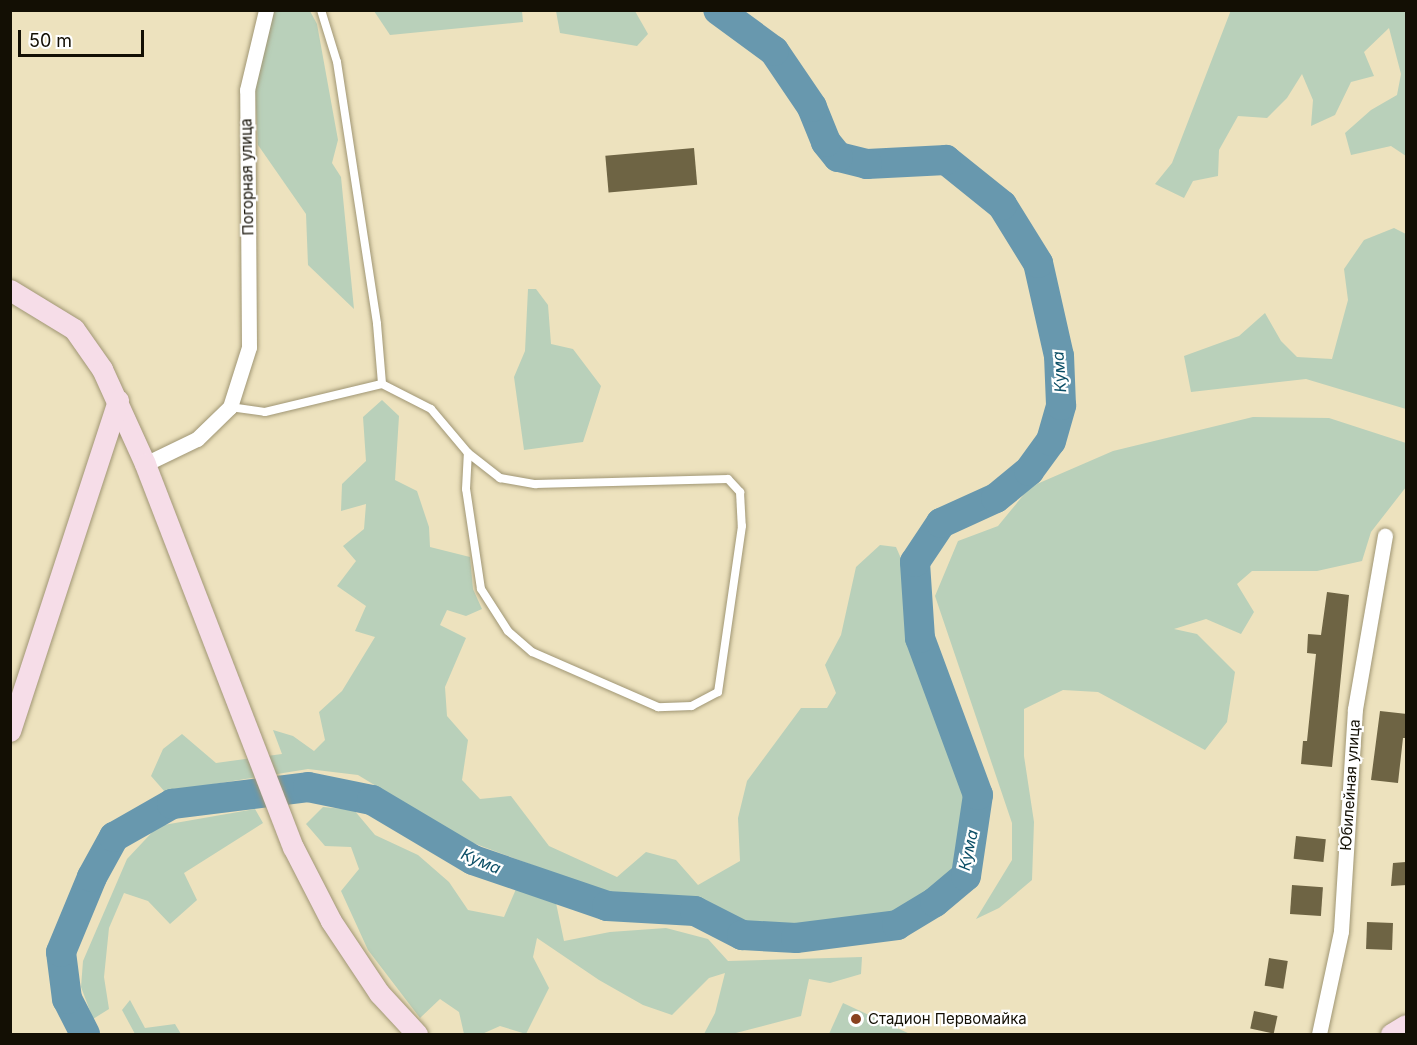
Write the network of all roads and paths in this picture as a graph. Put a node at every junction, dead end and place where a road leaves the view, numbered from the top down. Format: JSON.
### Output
{"nodes":[{"id":1,"x":266,"y":10,"type":"edge"},
{"id":2,"x":321,"y":10,"type":"edge"},
{"id":3,"x":10,"y":290,"type":"edge"},
{"id":4,"x":382,"y":384,"type":"junction"},
{"id":5,"x":118,"y":400,"type":"junction"},
{"id":6,"x":230,"y":407,"type":"junction"},
{"id":7,"x":468,"y":453,"type":"junction"},
{"id":8,"x":145,"y":464,"type":"junction"},
{"id":9,"x":1385,"y":536,"type":"dead end"},
{"id":10,"x":10,"y":731,"type":"edge"},
{"id":11,"x":1407,"y":1025,"type":"edge"},
{"id":12,"x":417,"y":1035,"type":"edge"},
{"id":13,"x":1319,"y":1035,"type":"edge"},
{"id":14,"x":1391,"y":1035,"type":"edge"}],
"edges":[{"from":1,"to":6,"type":"street","name":"Погорная улица"},
{"from":2,"to":4,"type":"lane"},
{"from":3,"to":5,"type":"street"},
{"from":4,"to":6,"type":"lane"},
{"from":4,"to":7,"type":"lane"},
{"from":5,"to":8,"type":"street"},
{"from":5,"to":10,"type":"street"},
{"from":6,"to":8,"type":"street"},
{"from":7,"to":7,"type":"lane"},
{"from":8,"to":12,"type":"street"},
{"from":9,"to":13,"type":"street","name":"Юбилейная улица"},
{"from":11,"to":14,"type":"street"}]}
